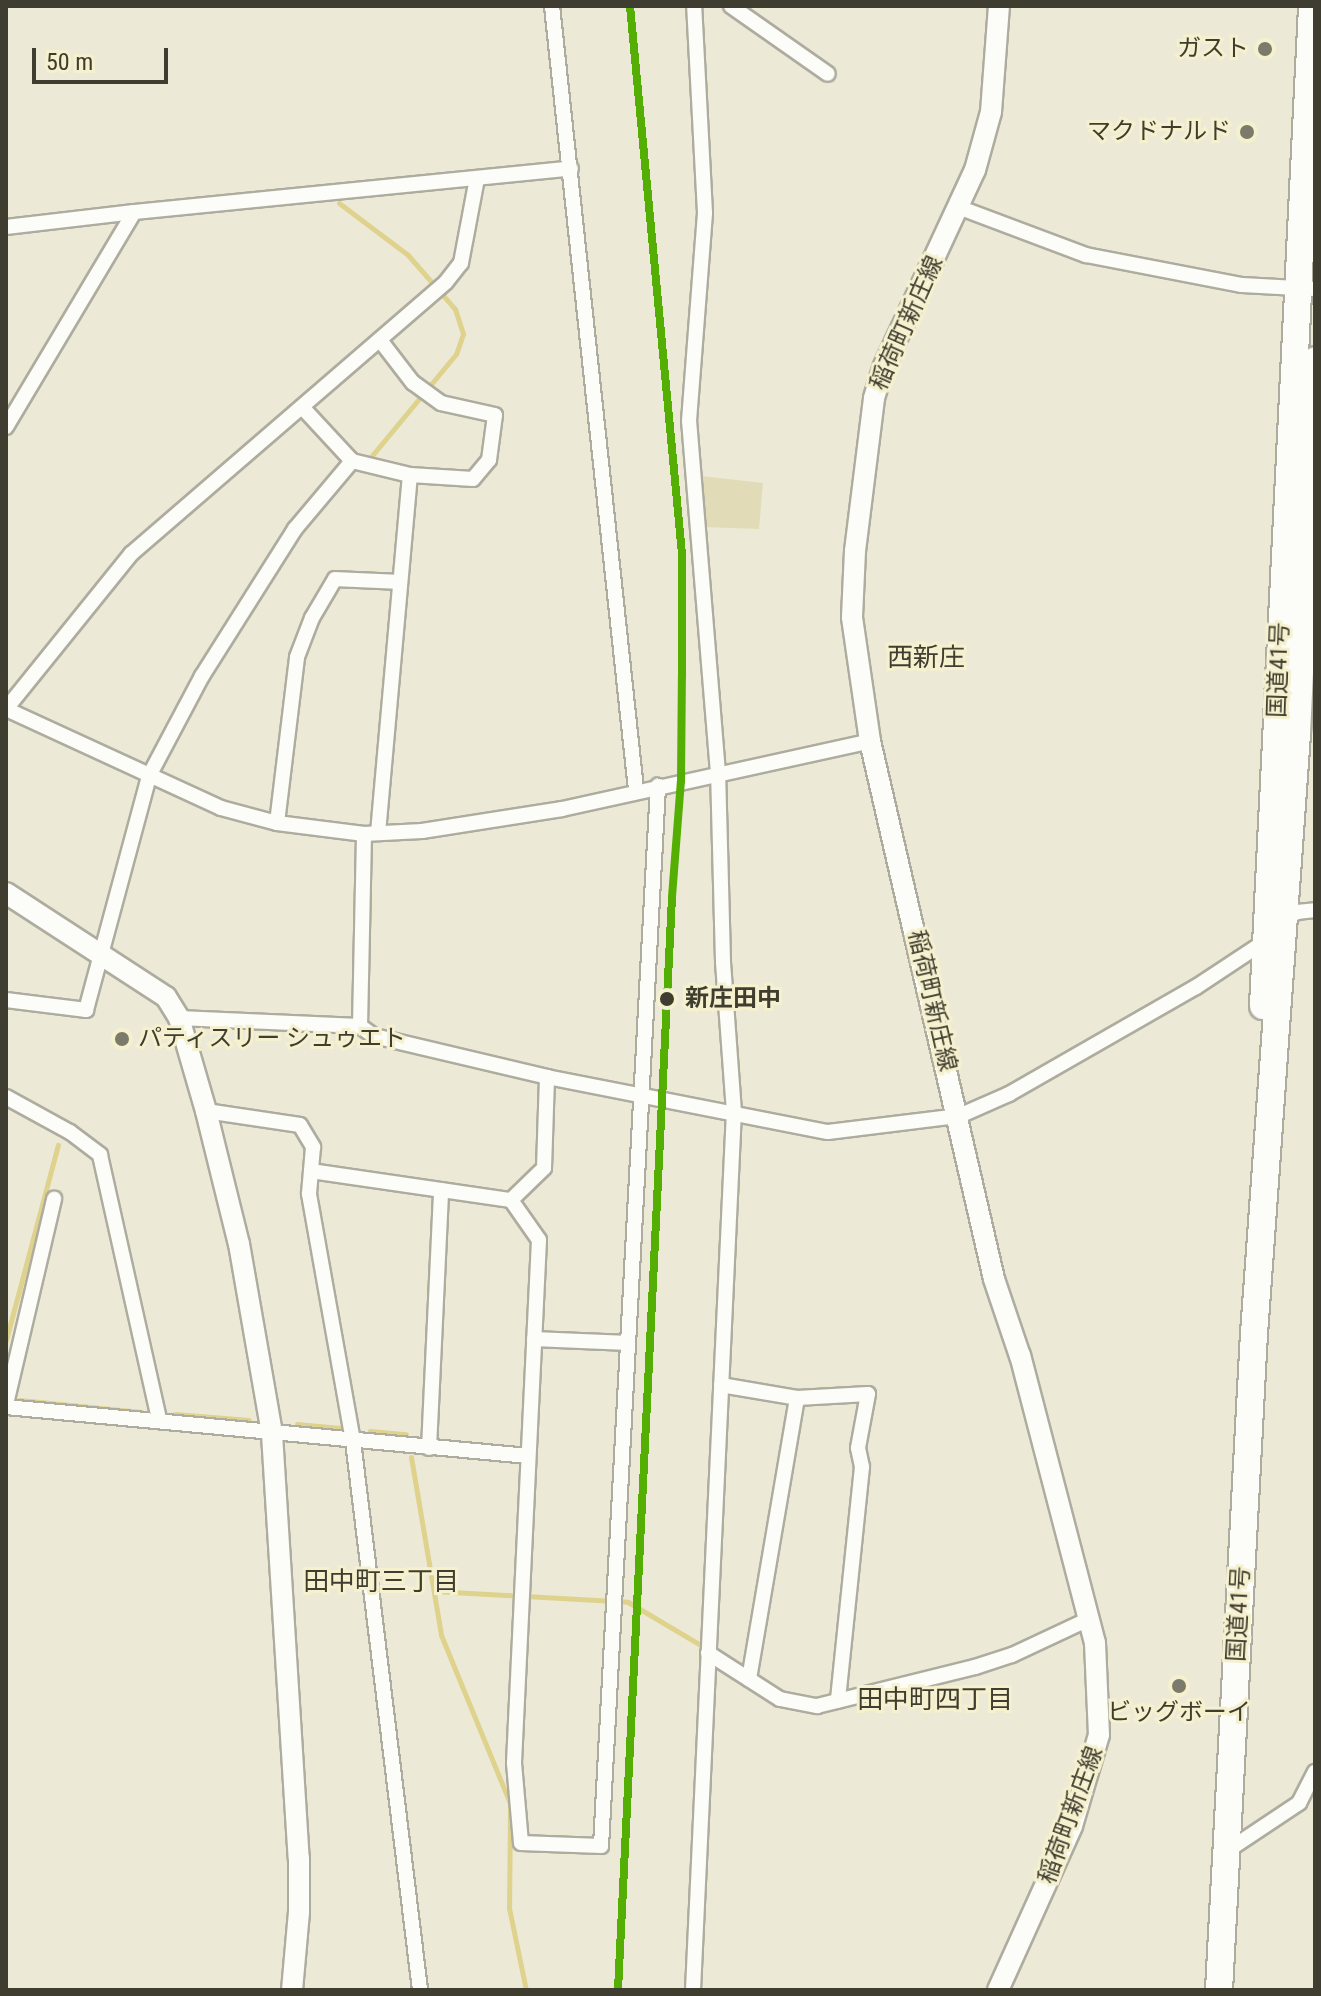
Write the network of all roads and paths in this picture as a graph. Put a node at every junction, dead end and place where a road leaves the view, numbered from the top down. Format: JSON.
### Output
{"nodes":[{"id":1,"x":552,"y":6,"type":"edge"},
{"id":2,"x":694,"y":6,"type":"edge"},
{"id":3,"x":731,"y":6,"type":"edge"},
{"id":4,"x":999,"y":6,"type":"edge"},
{"id":5,"x":1312,"y":6,"type":"edge"},
{"id":6,"x":828,"y":74,"type":"dead end"},
{"id":7,"x":571,"y":168,"type":"junction"},
{"id":8,"x":477,"y":178,"type":"junction"},
{"id":9,"x":958,"y":207,"type":"junction"},
{"id":10,"x":134,"y":212,"type":"junction"},
{"id":11,"x":6,"y":227,"type":"edge"},
{"id":12,"x":1306,"y":288,"type":"edge"},
{"id":13,"x":380,"y":340,"type":"junction"},
{"id":14,"x":1315,"y":360,"type":"edge"},
{"id":15,"x":302,"y":407,"type":"junction"},
{"id":16,"x":6,"y":427,"type":"edge"},
{"id":17,"x":352,"y":461,"type":"junction"},
{"id":18,"x":410,"y":475,"type":"junction"},
{"id":19,"x":400,"y":582,"type":"junction"},
{"id":20,"x":6,"y":709,"type":"edge"},
{"id":21,"x":1296,"y":734,"type":"edge"},
{"id":22,"x":870,"y":741,"type":"junction"},
{"id":23,"x":718,"y":773,"type":"junction"},
{"id":24,"x":149,"y":776,"type":"junction"},
{"id":25,"x":658,"y":786,"type":"junction"},
{"id":26,"x":636,"y":790,"type":"junction"},
{"id":27,"x":277,"y":823,"type":"junction"},
{"id":28,"x":371,"y":834,"type":"junction"},
{"id":29,"x":6,"y":893,"type":"edge"},
{"id":30,"x":1315,"y":910,"type":"edge"},
{"id":31,"x":1285,"y":916,"type":"junction"},
{"id":32,"x":1264,"y":944,"type":"junction"},
{"id":33,"x":100,"y":954,"type":"junction"},
{"id":34,"x":6,"y":1000,"type":"edge"},
{"id":35,"x":179,"y":1018,"type":"junction"},
{"id":36,"x":360,"y":1026,"type":"junction"},
{"id":37,"x":547,"y":1077,"type":"junction"},
{"id":38,"x":641,"y":1096,"type":"junction"},
{"id":39,"x":6,"y":1097,"type":"edge"},
{"id":40,"x":206,"y":1111,"type":"junction"},
{"id":41,"x":734,"y":1112,"type":"junction"},
{"id":42,"x":959,"y":1116,"type":"junction"},
{"id":43,"x":311,"y":1171,"type":"junction"},
{"id":44,"x":441,"y":1190,"type":"junction"},
{"id":45,"x":54,"y":1199,"type":"dead end"},
{"id":46,"x":511,"y":1200,"type":"junction"},
{"id":47,"x":1254,"y":1334,"type":"junction"},
{"id":48,"x":534,"y":1339,"type":"junction"},
{"id":49,"x":628,"y":1343,"type":"junction"},
{"id":50,"x":721,"y":1385,"type":"junction"},
{"id":51,"x":797,"y":1398,"type":"junction"},
{"id":52,"x":6,"y":1406,"type":"edge"},
{"id":53,"x":159,"y":1420,"type":"junction"},
{"id":54,"x":272,"y":1434,"type":"junction"},
{"id":55,"x":353,"y":1441,"type":"junction"},
{"id":56,"x":429,"y":1448,"type":"junction"},
{"id":57,"x":528,"y":1456,"type":"junction"},
{"id":58,"x":1089,"y":1619,"type":"junction"},
{"id":59,"x":708,"y":1653,"type":"junction"},
{"id":60,"x":749,"y":1679,"type":"junction"},
{"id":61,"x":838,"y":1701,"type":"junction"},
{"id":62,"x":1315,"y":1772,"type":"edge"},
{"id":63,"x":1227,"y":1851,"type":"junction"},
{"id":64,"x":292,"y":1990,"type":"edge"},
{"id":65,"x":420,"y":1990,"type":"edge"},
{"id":66,"x":693,"y":1990,"type":"edge"},
{"id":67,"x":998,"y":1990,"type":"edge"},
{"id":68,"x":1219,"y":1990,"type":"edge"}],
"edges":[{"from":1,"to":7,"type":"street"},
{"from":2,"to":23,"type":"street"},
{"from":3,"to":6,"type":"street"},
{"from":4,"to":9,"type":"main road","name":"稲荷町新庄線"},
{"from":5,"to":12,"type":"highway","name":"国道41号"},
{"from":7,"to":8,"type":"street"},
{"from":7,"to":26,"type":"street"},
{"from":8,"to":10,"type":"street"},
{"from":8,"to":13,"type":"street"},
{"from":9,"to":12,"type":"street"},
{"from":9,"to":22,"type":"main road","name":"稲荷町新庄線"},
{"from":10,"to":11,"type":"street"},
{"from":10,"to":16,"type":"street"},
{"from":12,"to":21,"type":"highway","name":"国道41号"},
{"from":13,"to":15,"type":"street"},
{"from":13,"to":18,"type":"street"},
{"from":14,"to":21,"type":"highway","name":"国道41号"},
{"from":15,"to":17,"type":"street"},
{"from":15,"to":20,"type":"street"},
{"from":17,"to":18,"type":"street"},
{"from":17,"to":24,"type":"street"},
{"from":18,"to":19,"type":"street"},
{"from":19,"to":27,"type":"street"},
{"from":19,"to":28,"type":"street"},
{"from":20,"to":24,"type":"street"},
{"from":21,"to":31,"type":"highway","name":"国道41号"},
{"from":21,"to":32,"type":"highway","name":"国道41号"},
{"from":22,"to":23,"type":"street"},
{"from":22,"to":42,"type":"main road","name":"稲荷町新庄線"},
{"from":23,"to":25,"type":"street"},
{"from":23,"to":41,"type":"street"},
{"from":24,"to":27,"type":"street"},
{"from":24,"to":33,"type":"street"},
{"from":25,"to":26,"type":"street"},
{"from":25,"to":38,"type":"street"},
{"from":26,"to":28,"type":"street"},
{"from":27,"to":28,"type":"street"},
{"from":28,"to":36,"type":"street"},
{"from":29,"to":33,"type":"main road"},
{"from":30,"to":31,"type":"street"},
{"from":31,"to":32,"type":"street"},
{"from":31,"to":47,"type":"highway","name":"国道41号"},
{"from":32,"to":42,"type":"street"},
{"from":32,"to":47,"type":"highway","name":"国道41号"},
{"from":33,"to":34,"type":"street"},
{"from":33,"to":35,"type":"main road"},
{"from":35,"to":36,"type":"street"},
{"from":35,"to":40,"type":"main road"},
{"from":36,"to":37,"type":"street"},
{"from":37,"to":38,"type":"street"},
{"from":37,"to":46,"type":"street"},
{"from":38,"to":41,"type":"street"},
{"from":38,"to":49,"type":"street"},
{"from":39,"to":53,"type":"street"},
{"from":40,"to":43,"type":"street"},
{"from":40,"to":54,"type":"main road"},
{"from":41,"to":42,"type":"street"},
{"from":41,"to":50,"type":"street"},
{"from":42,"to":58,"type":"main road","name":"稲荷町新庄線"},
{"from":43,"to":44,"type":"street"},
{"from":43,"to":55,"type":"street"},
{"from":44,"to":46,"type":"street"},
{"from":44,"to":56,"type":"street"},
{"from":45,"to":52,"type":"street"},
{"from":46,"to":48,"type":"street"},
{"from":47,"to":63,"type":"highway","name":"国道41号"},
{"from":48,"to":49,"type":"street"},
{"from":48,"to":57,"type":"street"},
{"from":49,"to":57,"type":"street"},
{"from":50,"to":51,"type":"street"},
{"from":50,"to":59,"type":"street"},
{"from":51,"to":60,"type":"street"},
{"from":51,"to":61,"type":"street"},
{"from":52,"to":53,"type":"street"},
{"from":53,"to":54,"type":"street"},
{"from":54,"to":55,"type":"street"},
{"from":54,"to":64,"type":"main road"},
{"from":55,"to":56,"type":"street"},
{"from":55,"to":65,"type":"street"},
{"from":56,"to":57,"type":"street"},
{"from":58,"to":61,"type":"street"},
{"from":58,"to":67,"type":"main road","name":"稲荷町新庄線"},
{"from":59,"to":60,"type":"street"},
{"from":59,"to":66,"type":"street"},
{"from":60,"to":61,"type":"street"},
{"from":62,"to":63,"type":"street"},
{"from":63,"to":68,"type":"highway","name":"国道41号"}]}
